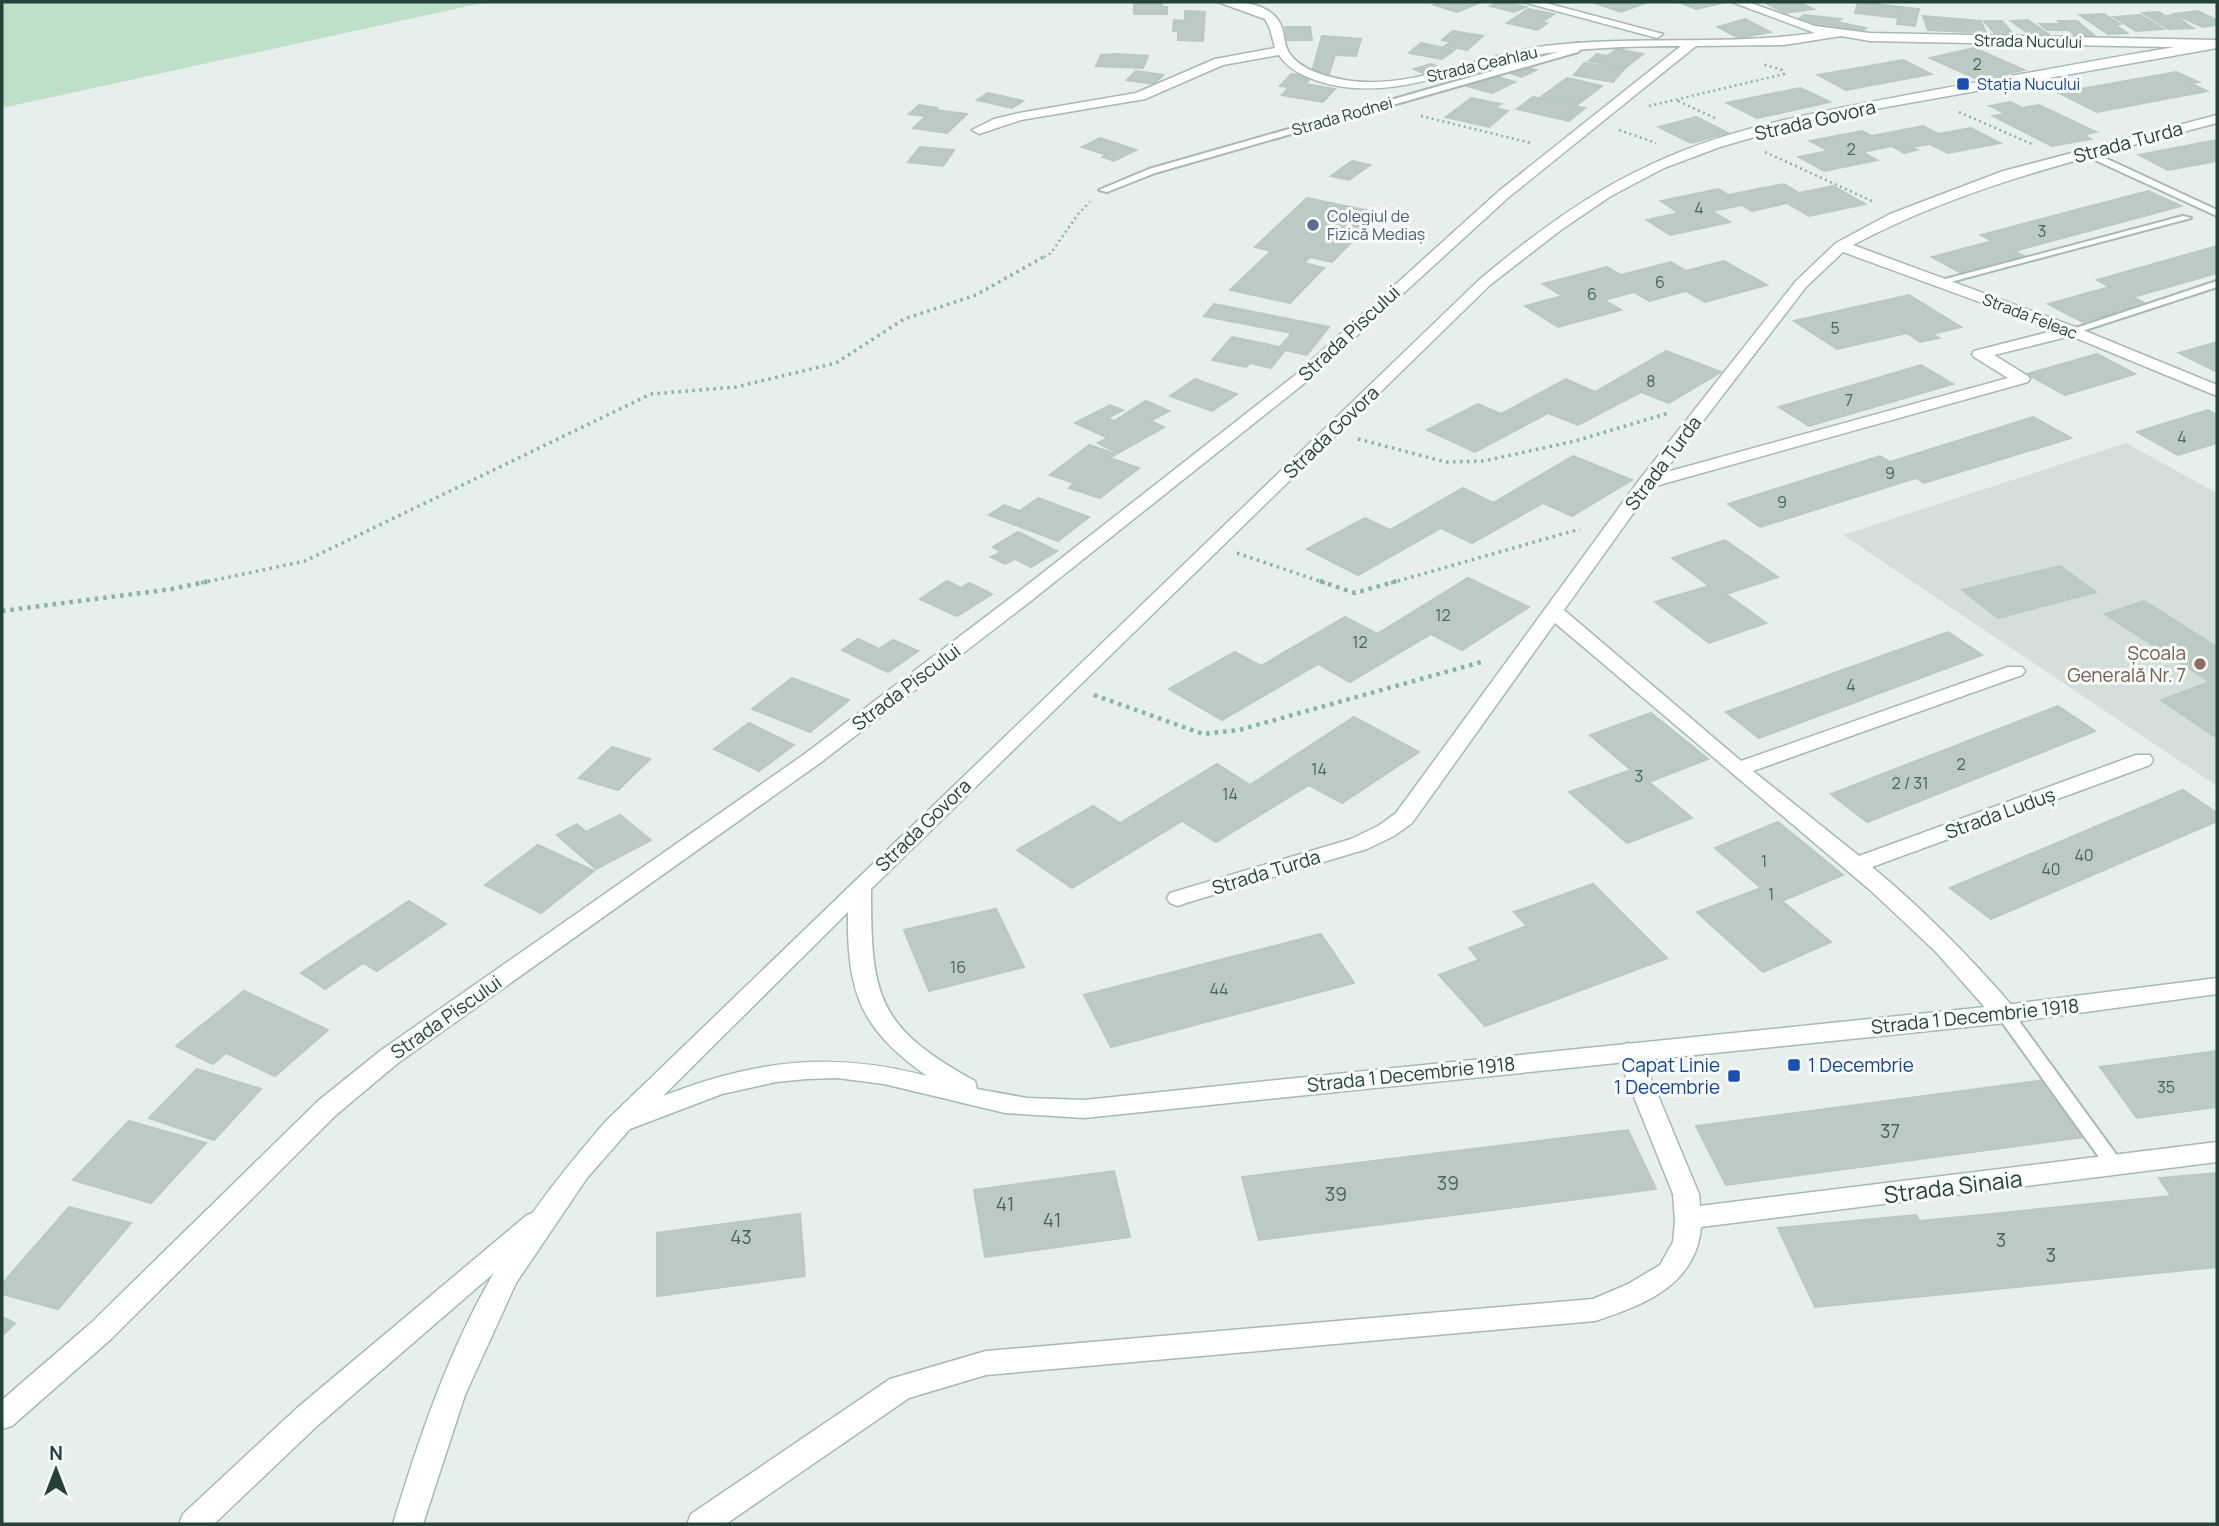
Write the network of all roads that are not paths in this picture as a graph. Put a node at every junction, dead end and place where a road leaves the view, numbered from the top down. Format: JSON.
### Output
{"nodes":[{"id":1,"x":1224,"y":2,"type":"edge"},
{"id":2,"x":1529,"y":2,"type":"edge"},
{"id":3,"x":1738,"y":2,"type":"edge"},
{"id":4,"x":1840,"y":33,"type":"junction"},
{"id":5,"x":1693,"y":42,"type":"junction"},
{"id":6,"x":2217,"y":44,"type":"edge"},
{"id":7,"x":1580,"y":45,"type":"junction"},
{"id":8,"x":1282,"y":51,"type":"junction"},
{"id":9,"x":2217,"y":119,"type":"edge"},
{"id":10,"x":979,"y":130,"type":"dead end"},
{"id":11,"x":2087,"y":153,"type":"junction"},
{"id":12,"x":1104,"y":190,"type":"road end"},
{"id":13,"x":2217,"y":213,"type":"edge"},
{"id":14,"x":2186,"y":218,"type":"dead end"},
{"id":15,"x":1841,"y":246,"type":"junction"},
{"id":16,"x":1939,"y":282,"type":"junction"},
{"id":17,"x":2217,"y":284,"type":"edge"},
{"id":18,"x":2072,"y":331,"type":"junction"},
{"id":19,"x":2214,"y":388,"type":"edge"},
{"id":20,"x":1646,"y":483,"type":"junction"},
{"id":21,"x":1552,"y":610,"type":"junction"},
{"id":22,"x":2015,"y":671,"type":"dead end"},
{"id":23,"x":2143,"y":760,"type":"dead end"},
{"id":24,"x":1738,"y":769,"type":"junction"},
{"id":25,"x":1857,"y":865,"type":"junction"},
{"id":26,"x":860,"y":887,"type":"junction"},
{"id":27,"x":1178,"y":898,"type":"dead end"},
{"id":28,"x":2217,"y":986,"type":"edge"},
{"id":29,"x":2005,"y":1014,"type":"junction"},
{"id":30,"x":1628,"y":1052,"type":"junction"},
{"id":31,"x":992,"y":1102,"type":"junction"},
{"id":32,"x":616,"y":1127,"type":"junction"},
{"id":33,"x":2217,"y":1152,"type":"edge"},
{"id":34,"x":2115,"y":1166,"type":"junction"},
{"id":35,"x":547,"y":1212,"type":"junction"},
{"id":36,"x":1689,"y":1218,"type":"junction"},
{"id":37,"x":2,"y":1417,"type":"edge"},
{"id":38,"x":194,"y":1524,"type":"edge"},
{"id":39,"x":408,"y":1524,"type":"edge"},
{"id":40,"x":702,"y":1524,"type":"edge"}],
"edges":[{"from":1,"to":8,"type":"street"},
{"from":2,"to":5,"type":"street"},
{"from":3,"to":4,"type":"street"},
{"from":4,"to":5,"type":"street"},
{"from":4,"to":6,"type":"street","name":"Strada Nucului"},
{"from":5,"to":7,"type":"street","name":"Strada Ceahlau"},
{"from":5,"to":37,"type":"street","name":"Strada Piscului"},
{"from":6,"to":26,"type":"street","name":"Strada Govora"},
{"from":7,"to":8,"type":"street","name":"Strada Ceahlau"},
{"from":7,"to":12,"type":"lane","name":"Strada Rodnei"},
{"from":8,"to":10,"type":"street"},
{"from":9,"to":11,"type":"street","name":"Strada Turda"},
{"from":11,"to":13,"type":"lane"},
{"from":11,"to":15,"type":"street","name":"Strada Turda"},
{"from":14,"to":16,"type":"lane"},
{"from":15,"to":16,"type":"street","name":"Strada Feleac"},
{"from":15,"to":20,"type":"street","name":"Strada Turda"},
{"from":16,"to":18,"type":"street","name":"Strada Feleac"},
{"from":17,"to":18,"type":"lane"},
{"from":18,"to":19,"type":"street","name":"Strada Feleac"},
{"from":18,"to":20,"type":"street"},
{"from":20,"to":21,"type":"street","name":"Strada Turda"},
{"from":21,"to":24,"type":"street"},
{"from":21,"to":27,"type":"street","name":"Strada Turda"},
{"from":22,"to":24,"type":"street"},
{"from":23,"to":25,"type":"street","name":"Strada Luduș"},
{"from":24,"to":25,"type":"street"},
{"from":25,"to":29,"type":"street"},
{"from":26,"to":31,"type":"street"},
{"from":26,"to":32,"type":"street","name":"Strada Govora"},
{"from":28,"to":29,"type":"street","name":"Strada 1 Decembrie 1918"},
{"from":29,"to":30,"type":"street","name":"Strada 1 Decembrie 1918"},
{"from":29,"to":34,"type":"lane"},
{"from":30,"to":31,"type":"street","name":"Strada 1 Decembrie 1918"},
{"from":30,"to":36,"type":"street"},
{"from":31,"to":32,"type":"street","name":"Strada 1 Decembrie 1918"},
{"from":32,"to":35,"type":"street","name":"Strada Govora"},
{"from":33,"to":34,"type":"street","name":"Strada Sinaia"},
{"from":34,"to":36,"type":"street","name":"Strada Sinaia"},
{"from":35,"to":38,"type":"street"},
{"from":35,"to":39,"type":"street"},
{"from":36,"to":40,"type":"street"}]}
